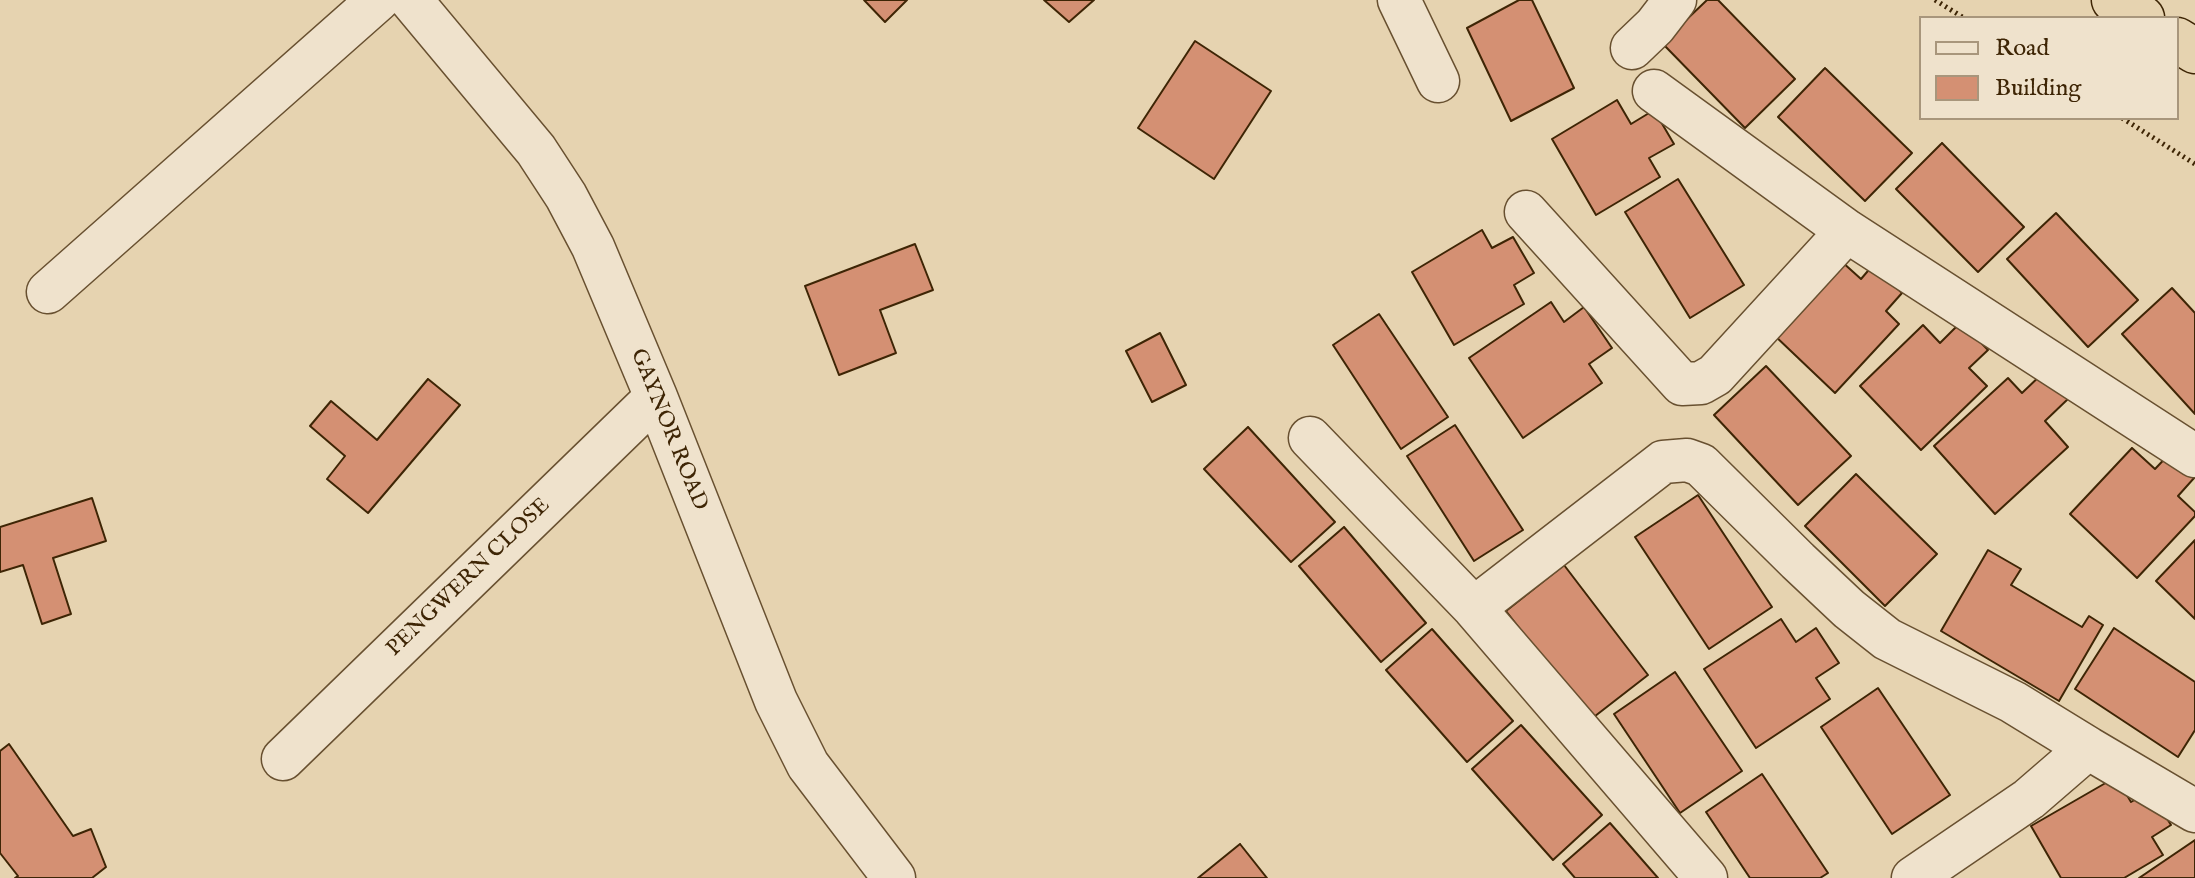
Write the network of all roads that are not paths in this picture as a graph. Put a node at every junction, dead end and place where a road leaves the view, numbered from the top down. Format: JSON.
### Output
{"nodes":[{"id":1,"x":378,"y":0,"type":"edge"},
{"id":2,"x":411,"y":0,"type":"edge"},
{"id":3,"x":1399,"y":0,"type":"edge"},
{"id":4,"x":1675,"y":0,"type":"edge"},
{"id":5,"x":2114,"y":0,"type":"edge"},
{"id":6,"x":2139,"y":16,"type":"edge"},
{"id":7,"x":1632,"y":48,"type":"dead end"},
{"id":8,"x":1438,"y":81,"type":"dead end"},
{"id":9,"x":1654,"y":91,"type":"dead end"},
{"id":10,"x":1526,"y":212,"type":"dead end"},
{"id":11,"x":1847,"y":231,"type":"junction"},
{"id":12,"x":48,"y":292,"type":"dead end"},
{"id":13,"x":656,"y":397,"type":"junction"},
{"id":14,"x":1310,"y":438,"type":"dead end"},
{"id":15,"x":2195,"y":456,"type":"edge"},
{"id":16,"x":1474,"y":608,"type":"junction"},
{"id":17,"x":2088,"y":748,"type":"junction"},
{"id":18,"x":283,"y":759,"type":"dead end"},
{"id":19,"x":2195,"y":811,"type":"edge"},
{"id":20,"x":894,"y":878,"type":"edge"},
{"id":21,"x":1706,"y":878,"type":"edge"},
{"id":22,"x":1913,"y":878,"type":"edge"}],
"edges":[{"from":1,"to":12,"type":"street"},
{"from":2,"to":13,"type":"street","name":"GAYNOR ROAD"},
{"from":3,"to":8,"type":"street"},
{"from":4,"to":7,"type":"street"},
{"from":5,"to":6,"type":"highway"},
{"from":9,"to":11,"type":"street"},
{"from":10,"to":11,"type":"street"},
{"from":11,"to":15,"type":"street"},
{"from":13,"to":18,"type":"street","name":"PENGWERN CLOSE"},
{"from":13,"to":20,"type":"street","name":"GAYNOR ROAD"},
{"from":14,"to":16,"type":"street"},
{"from":16,"to":17,"type":"street"},
{"from":16,"to":21,"type":"street"},
{"from":17,"to":19,"type":"street"},
{"from":17,"to":22,"type":"street"}]}
